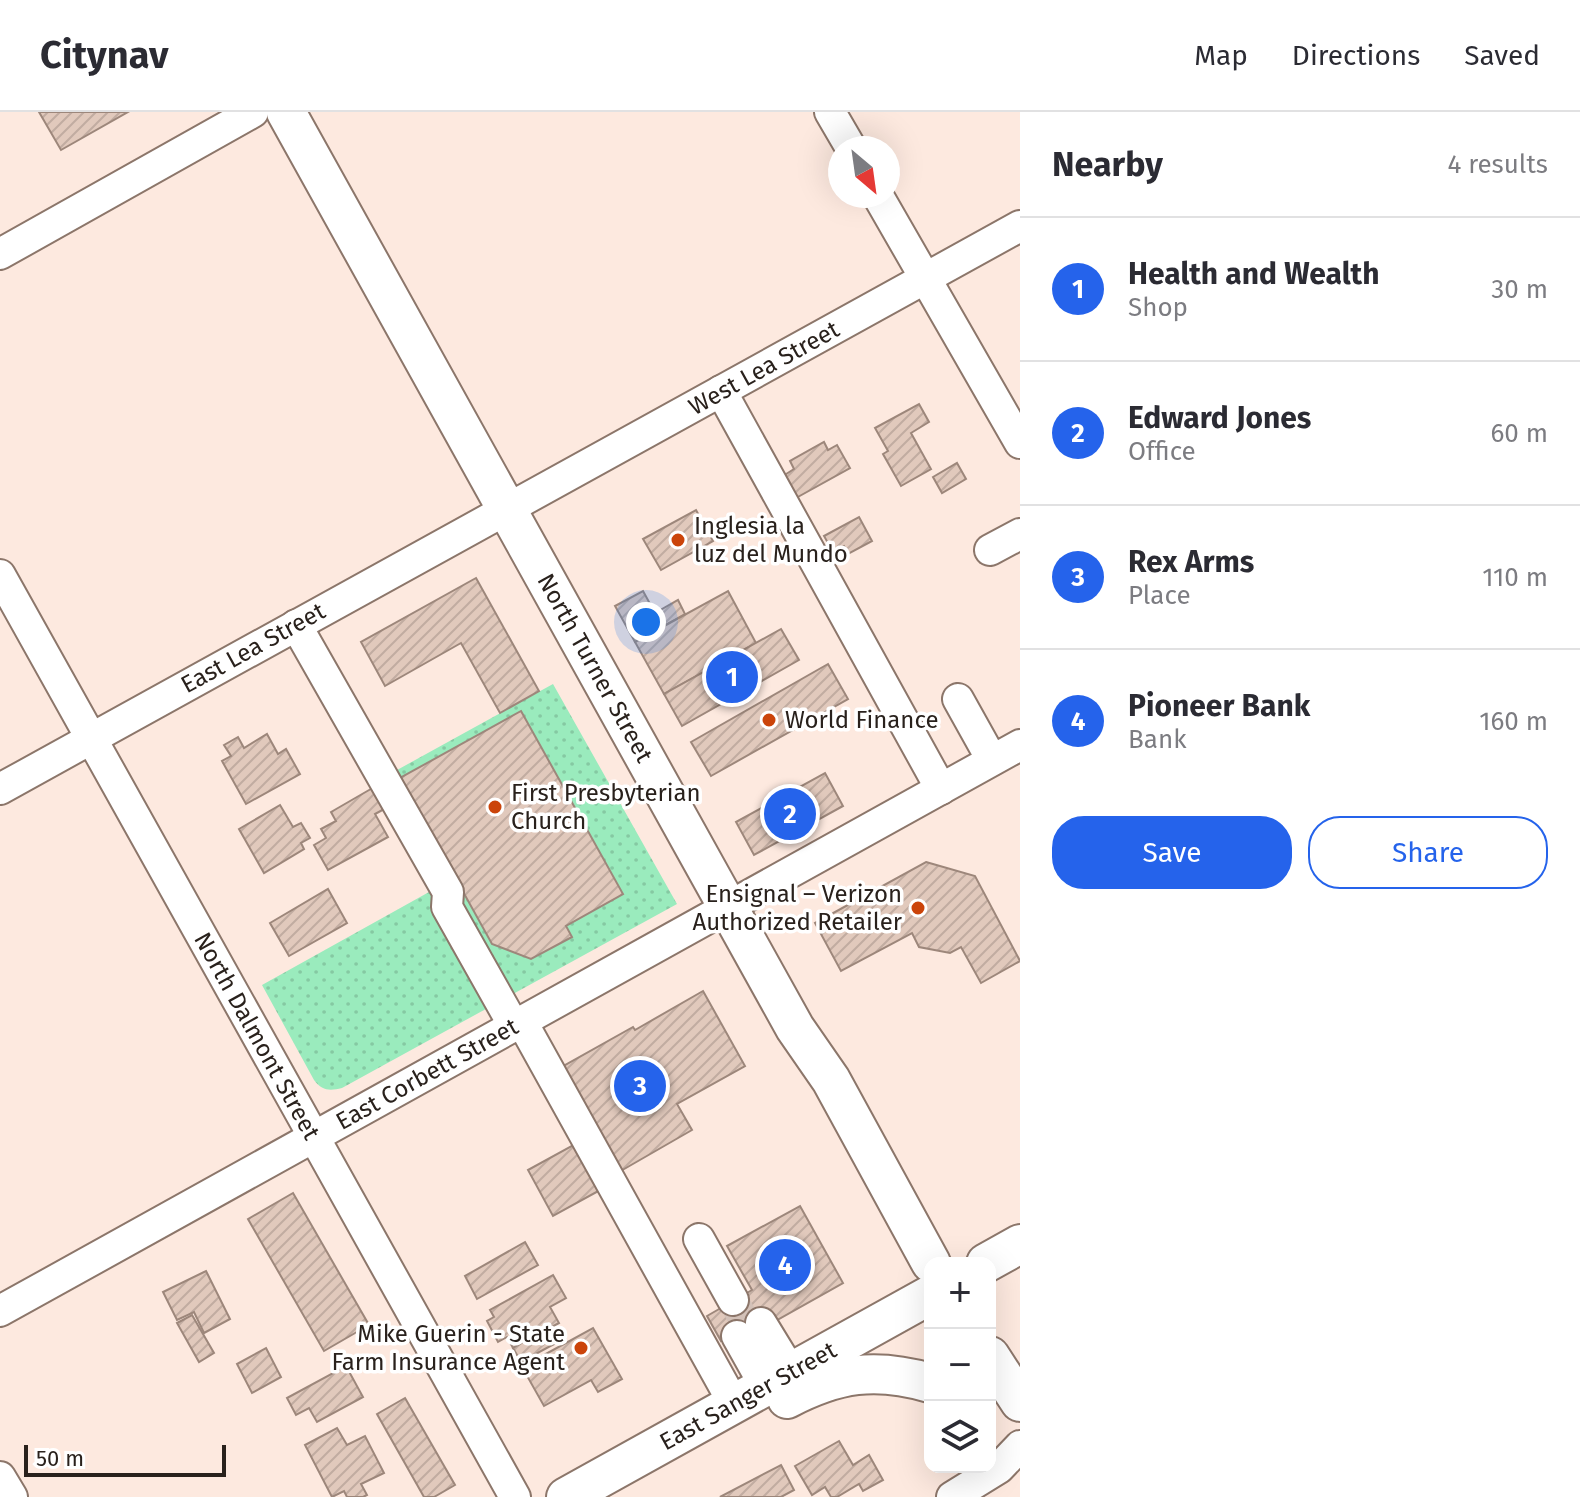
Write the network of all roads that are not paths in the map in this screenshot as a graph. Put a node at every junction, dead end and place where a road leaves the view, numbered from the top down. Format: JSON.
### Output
{"nodes":[{"id":1,"x":253,"y":112,"type":"edge"},
{"id":2,"x":286,"y":112,"type":"edge"},
{"id":3,"x":830,"y":112,"type":"edge"},
{"id":4,"x":844,"y":136,"type":"edge"},
{"id":5,"x":885,"y":208,"type":"edge"},
{"id":6,"x":1020,"y":226,"type":"edge"},
{"id":7,"x":0,"y":254,"type":"edge"},
{"id":8,"x":926,"y":278,"type":"junction"},
{"id":9,"x":721,"y":391,"type":"junction"},
{"id":10,"x":1020,"y":443,"type":"edge"},
{"id":11,"x":507,"y":509,"type":"junction"},
{"id":12,"x":1020,"y":534,"type":"edge"},
{"id":13,"x":990,"y":550,"type":"dead end"},
{"id":14,"x":0,"y":575,"type":"edge"},
{"id":15,"x":296,"y":625,"type":"junction"},
{"id":16,"x":958,"y":699,"type":"dead end"},
{"id":17,"x":91,"y":738,"type":"junction"},
{"id":18,"x":1020,"y":745,"type":"edge"},
{"id":19,"x":992,"y":760,"type":"junction"},
{"id":20,"x":0,"y":789,"type":"edge"},
{"id":21,"x":941,"y":789,"type":"junction"},
{"id":22,"x":729,"y":908,"type":"junction"},
{"id":23,"x":518,"y":1024,"type":"junction"},
{"id":24,"x":313,"y":1137,"type":"junction"},
{"id":25,"x":699,"y":1239,"type":"dead end"},
{"id":26,"x":1020,"y":1244,"type":"edge"},
{"id":27,"x":928,"y":1257,"type":"edge"},
{"id":28,"x":996,"y":1257,"type":"edge"},
{"id":29,"x":924,"y":1298,"type":"edge"},
{"id":30,"x":733,"y":1300,"type":"tunnel mouth"},
{"id":31,"x":0,"y":1311,"type":"edge"},
{"id":32,"x":749,"y":1329,"type":"tunnel mouth"},
{"id":33,"x":996,"y":1365,"type":"edge"},
{"id":34,"x":924,"y":1382,"type":"edge"},
{"id":35,"x":766,"y":1386,"type":"junction"},
{"id":36,"x":1020,"y":1402,"type":"edge"},
{"id":37,"x":996,"y":1415,"type":"edge"},
{"id":38,"x":1020,"y":1417,"type":"edge"},
{"id":39,"x":1020,"y":1446,"type":"edge"},
{"id":40,"x":0,"y":1477,"type":"edge"},
{"id":41,"x":569,"y":1495,"type":"edge"},
{"id":42,"x":12,"y":1497,"type":"edge"},
{"id":43,"x":515,"y":1497,"type":"edge"},
{"id":44,"x":952,"y":1497,"type":"edge"}],
"edges":[{"from":1,"to":7,"type":"street"},
{"from":2,"to":11,"type":"main road","name":"North Turner Street"},
{"from":3,"to":4,"type":"street"},
{"from":5,"to":8,"type":"street"},
{"from":6,"to":8,"type":"street","name":"West Lea Street"},
{"from":8,"to":9,"type":"street","name":"West Lea Street"},
{"from":8,"to":10,"type":"street"},
{"from":9,"to":11,"type":"street","name":"West Lea Street"},
{"from":9,"to":21,"type":"street"},
{"from":11,"to":15,"type":"street","name":"East Lea Street"},
{"from":11,"to":22,"type":"main road","name":"North Turner Street"},
{"from":12,"to":13,"type":"street"},
{"from":14,"to":17,"type":"street","name":"North Dalmont Street"},
{"from":15,"to":17,"type":"street","name":"East Lea Street"},
{"from":15,"to":23,"type":"street"},
{"from":16,"to":19,"type":"street"},
{"from":17,"to":20,"type":"street","name":"East Lea Street"},
{"from":17,"to":24,"type":"street","name":"North Dalmont Street"},
{"from":18,"to":19,"type":"street","name":"East Corbett Street"},
{"from":19,"to":21,"type":"street","name":"East Corbett Street"},
{"from":21,"to":22,"type":"street","name":"East Corbett Street"},
{"from":22,"to":23,"type":"street","name":"East Corbett Street"},
{"from":22,"to":27,"type":"main road","name":"North Turner Street"},
{"from":23,"to":24,"type":"street","name":"East Corbett Street"},
{"from":23,"to":35,"type":"street"},
{"from":24,"to":31,"type":"street","name":"East Corbett Street"},
{"from":24,"to":43,"type":"street","name":"North Dalmont Street"},
{"from":25,"to":30,"type":"street"},
{"from":26,"to":28,"type":"main road"},
{"from":29,"to":35,"type":"main road","name":"East Sanger Street"},
{"from":32,"to":35,"type":"street"},
{"from":33,"to":36,"type":"main road"},
{"from":34,"to":41,"type":"main road"},
{"from":35,"to":41,"type":"main road","name":"East Sanger Street"},
{"from":37,"to":38,"type":"main road"},
{"from":39,"to":44,"type":"street"},
{"from":40,"to":42,"type":"street"}]}
